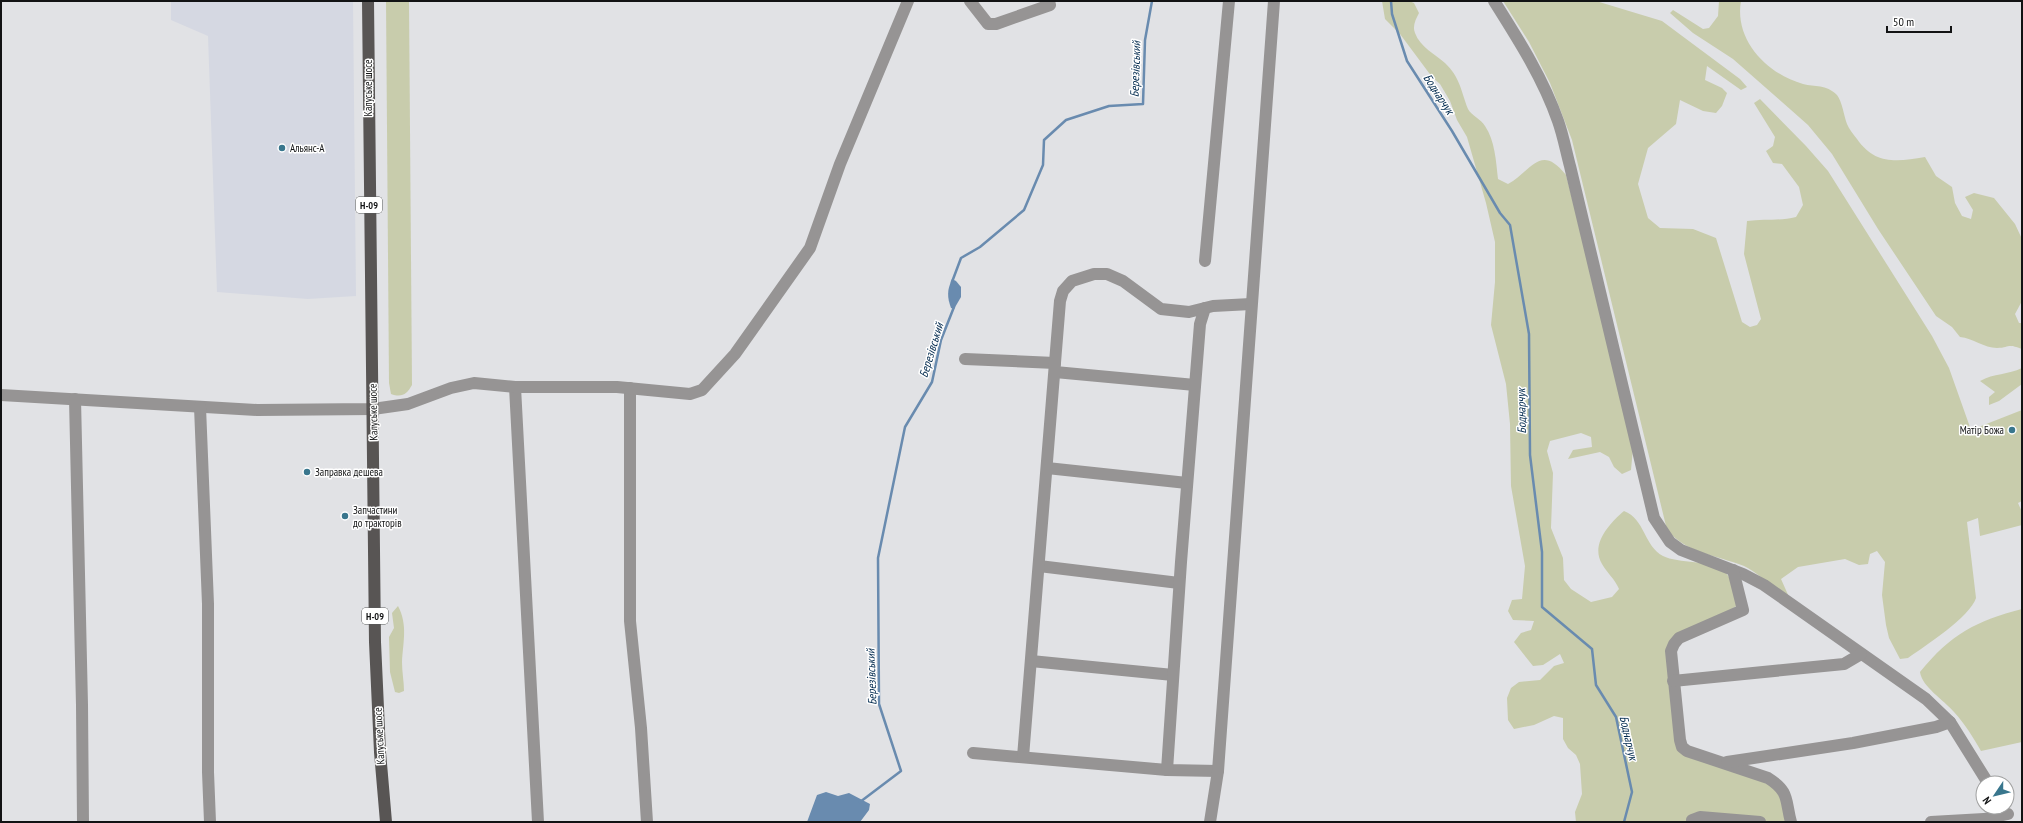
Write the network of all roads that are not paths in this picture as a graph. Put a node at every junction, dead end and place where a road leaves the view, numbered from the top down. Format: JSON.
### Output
{"nodes":[{"id":1,"x":368,"y":1,"type":"edge"},
{"id":2,"x":908,"y":1,"type":"edge"},
{"id":3,"x":970,"y":1,"type":"edge"},
{"id":4,"x":1049,"y":1,"type":"edge"},
{"id":5,"x":1229,"y":1,"type":"edge"},
{"id":6,"x":1274,"y":1,"type":"edge"},
{"id":7,"x":1494,"y":1,"type":"edge"},
{"id":8,"x":1205,"y":261,"type":"dead end"},
{"id":9,"x":1252,"y":304,"type":"junction"},
{"id":10,"x":1205,"y":308,"type":"junction"},
{"id":11,"x":965,"y":359,"type":"dead end"},
{"id":12,"x":1055,"y":367,"type":"junction"},
{"id":13,"x":1195,"y":385,"type":"junction"},
{"id":14,"x":515,"y":387,"type":"junction"},
{"id":15,"x":630,"y":388,"type":"junction"},
{"id":16,"x":1,"y":395,"type":"edge"},
{"id":17,"x":75,"y":399,"type":"junction"},
{"id":18,"x":200,"y":407,"type":"junction"},
{"id":19,"x":373,"y":409,"type":"junction"},
{"id":20,"x":1047,"y":468,"type":"junction"},
{"id":21,"x":1187,"y":483,"type":"junction"},
{"id":22,"x":1039,"y":566,"type":"junction"},
{"id":23,"x":1733,"y":570,"type":"junction"},
{"id":24,"x":1179,"y":583,"type":"junction"},
{"id":25,"x":1861,"y":654,"type":"junction"},
{"id":26,"x":1031,"y":661,"type":"junction"},
{"id":27,"x":1173,"y":675,"type":"junction"},
{"id":28,"x":1673,"y":681,"type":"junction"},
{"id":29,"x":1950,"y":722,"type":"junction"},
{"id":30,"x":973,"y":753,"type":"dead end"},
{"id":31,"x":1023,"y":757,"type":"junction"},
{"id":32,"x":1724,"y":762,"type":"junction"},
{"id":33,"x":1167,"y":770,"type":"junction"},
{"id":34,"x":1218,"y":771,"type":"junction"},
{"id":35,"x":1983,"y":775,"type":"edge"},
{"id":36,"x":2003,"y":815,"type":"edge"},
{"id":37,"x":1692,"y":820,"type":"dead end"},
{"id":38,"x":83,"y":822,"type":"edge"},
{"id":39,"x":210,"y":822,"type":"edge"},
{"id":40,"x":386,"y":822,"type":"edge"},
{"id":41,"x":538,"y":822,"type":"edge"},
{"id":42,"x":647,"y":822,"type":"edge"},
{"id":43,"x":1210,"y":822,"type":"edge"},
{"id":44,"x":1760,"y":822,"type":"edge"},
{"id":45,"x":1791,"y":822,"type":"edge"},
{"id":46,"x":1931,"y":822,"type":"edge"}],
"edges":[{"from":1,"to":19,"type":"main road","name":"Калуське шосе","number":"Н-09"},
{"from":2,"to":15,"type":"street"},
{"from":3,"to":4,"type":"street"},
{"from":5,"to":8,"type":"street"},
{"from":6,"to":9,"type":"street"},
{"from":7,"to":23,"type":"street"},
{"from":9,"to":10,"type":"street"},
{"from":9,"to":34,"type":"street"},
{"from":10,"to":12,"type":"street"},
{"from":10,"to":13,"type":"street"},
{"from":11,"to":12,"type":"street"},
{"from":12,"to":13,"type":"street"},
{"from":12,"to":20,"type":"street"},
{"from":13,"to":21,"type":"street"},
{"from":14,"to":15,"type":"street"},
{"from":14,"to":19,"type":"street"},
{"from":14,"to":41,"type":"street"},
{"from":15,"to":42,"type":"street"},
{"from":16,"to":17,"type":"street"},
{"from":17,"to":18,"type":"street"},
{"from":17,"to":38,"type":"street"},
{"from":18,"to":19,"type":"street"},
{"from":18,"to":39,"type":"street"},
{"from":19,"to":40,"type":"main road","name":"Калуське шосе","number":"Н-09"},
{"from":20,"to":21,"type":"street"},
{"from":20,"to":22,"type":"street"},
{"from":21,"to":24,"type":"street"},
{"from":22,"to":24,"type":"street"},
{"from":22,"to":26,"type":"street"},
{"from":23,"to":25,"type":"street"},
{"from":23,"to":28,"type":"street"},
{"from":24,"to":27,"type":"street"},
{"from":25,"to":28,"type":"street"},
{"from":25,"to":29,"type":"street"},
{"from":26,"to":27,"type":"street"},
{"from":26,"to":31,"type":"street"},
{"from":27,"to":33,"type":"street"},
{"from":28,"to":32,"type":"street"},
{"from":29,"to":32,"type":"street"},
{"from":29,"to":35,"type":"street"},
{"from":30,"to":31,"type":"street"},
{"from":31,"to":33,"type":"street"},
{"from":32,"to":45,"type":"street"},
{"from":33,"to":34,"type":"street"},
{"from":34,"to":43,"type":"street"},
{"from":36,"to":46,"type":"street"},
{"from":37,"to":44,"type":"street"}]}
